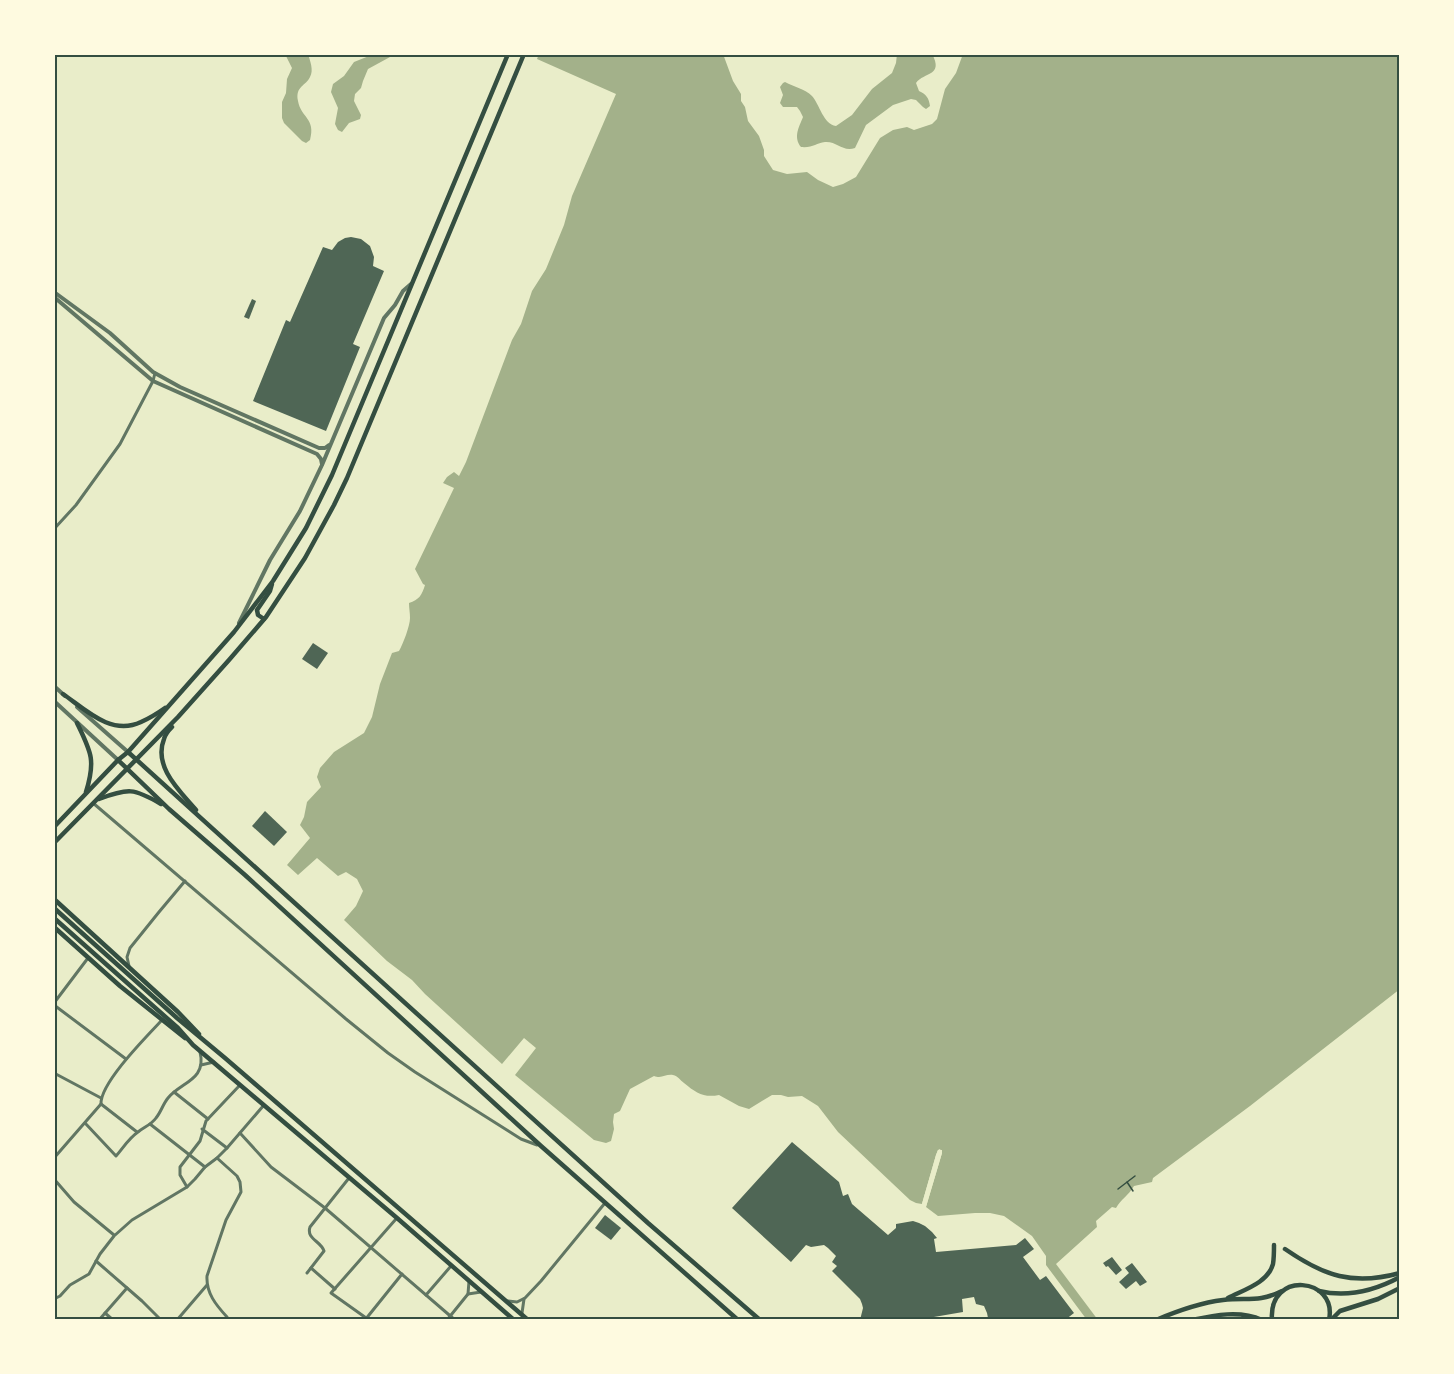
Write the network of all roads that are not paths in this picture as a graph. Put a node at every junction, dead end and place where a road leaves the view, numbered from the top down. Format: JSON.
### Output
{"nodes":[{"id":1,"x":508,"y":54,"type":"edge"},
{"id":2,"x":524,"y":54,"type":"edge"},
{"id":3,"x":413,"y":282,"type":"junction"},
{"id":4,"x":54,"y":292,"type":"edge"},
{"id":5,"x":54,"y":297,"type":"edge"},
{"id":6,"x":156,"y":373,"type":"junction"},
{"id":7,"x":153,"y":381,"type":"junction"},
{"id":8,"x":329,"y":445,"type":"junction"},
{"id":9,"x":322,"y":465,"type":"junction"},
{"id":10,"x":54,"y":530,"type":"edge"},
{"id":11,"x":273,"y":581,"type":"junction"},
{"id":12,"x":264,"y":619,"type":"junction"},
{"id":13,"x":234,"y":632,"type":"junction"},
{"id":14,"x":54,"y":686,"type":"edge"},
{"id":15,"x":63,"y":694,"type":"junction"},
{"id":16,"x":54,"y":701,"type":"edge"},
{"id":17,"x":170,"y":705,"type":"junction"},
{"id":18,"x":178,"y":717,"type":"junction"},
{"id":19,"x":77,"y":723,"type":"junction"},
{"id":20,"x":128,"y":752,"type":"junction"},
{"id":21,"x":118,"y":760,"type":"junction"},
{"id":22,"x":136,"y":760,"type":"junction"},
{"id":23,"x":127,"y":768,"type":"junction"},
{"id":24,"x":85,"y":794,"type":"junction"},
{"id":25,"x":95,"y":801,"type":"junction"},
{"id":26,"x":169,"y":809,"type":"junction"},
{"id":27,"x":207,"y":824,"type":"junction"},
{"id":28,"x":54,"y":827,"type":"edge"},
{"id":29,"x":54,"y":843,"type":"edge"},
{"id":30,"x":185,"y":881,"type":"junction"},
{"id":31,"x":54,"y":899,"type":"edge"},
{"id":32,"x":54,"y":908,"type":"edge"},
{"id":33,"x":54,"y":918,"type":"edge"},
{"id":34,"x":55,"y":931,"type":"edge"},
{"id":35,"x":88,"y":958,"type":"junction"},
{"id":36,"x":131,"y":969,"type":"junction"},
{"id":37,"x":54,"y":1004,"type":"edge"},
{"id":38,"x":162,"y":1020,"type":"junction"},
{"id":39,"x":202,"y":1038,"type":"junction"},
{"id":40,"x":194,"y":1045,"type":"junction"},
{"id":41,"x":199,"y":1049,"type":"junction"},
{"id":42,"x":126,"y":1059,"type":"junction"},
{"id":43,"x":214,"y":1062,"type":"junction"},
{"id":44,"x":201,"y":1065,"type":"junction"},
{"id":45,"x":54,"y":1073,"type":"edge"},
{"id":46,"x":240,"y":1085,"type":"junction"},
{"id":47,"x":174,"y":1092,"type":"junction"},
{"id":48,"x":101,"y":1098,"type":"junction"},
{"id":49,"x":101,"y":1104,"type":"junction"},
{"id":50,"x":264,"y":1105,"type":"junction"},
{"id":51,"x":208,"y":1119,"type":"junction"},
{"id":52,"x":86,"y":1123,"type":"junction"},
{"id":53,"x":150,"y":1124,"type":"junction"},
{"id":54,"x":202,"y":1129,"type":"junction"},
{"id":55,"x":137,"y":1132,"type":"junction"},
{"id":56,"x":240,"y":1133,"type":"junction"},
{"id":57,"x":541,"y":1146,"type":"junction"},
{"id":58,"x":227,"y":1148,"type":"junction"},
{"id":59,"x":190,"y":1155,"type":"junction"},
{"id":60,"x":54,"y":1158,"type":"edge"},
{"id":61,"x":217,"y":1158,"type":"junction"},
{"id":62,"x":205,"y":1167,"type":"junction"},
{"id":63,"x":349,"y":1178,"type":"junction"},
{"id":64,"x":54,"y":1179,"type":"edge"},
{"id":65,"x":187,"y":1186,"type":"junction"},
{"id":66,"x":605,"y":1203,"type":"junction"},
{"id":67,"x":325,"y":1208,"type":"junction"},
{"id":68,"x":397,"y":1218,"type":"junction"},
{"id":69,"x":114,"y":1236,"type":"junction"},
{"id":70,"x":1274,"y":1245,"type":"dead end"},
{"id":71,"x":371,"y":1248,"type":"junction"},
{"id":72,"x":1285,"y":1249,"type":"dead end"},
{"id":73,"x":96,"y":1261,"type":"junction"},
{"id":74,"x":451,"y":1266,"type":"junction"},
{"id":75,"x":311,"y":1268,"type":"junction"},
{"id":76,"x":307,"y":1273,"type":"dead end"},
{"id":77,"x":402,"y":1274,"type":"junction"},
{"id":78,"x":1400,"y":1275,"type":"edge"},
{"id":79,"x":469,"y":1281,"type":"junction"},
{"id":80,"x":207,"y":1285,"type":"junction"},
{"id":81,"x":127,"y":1288,"type":"junction"},
{"id":82,"x":1400,"y":1288,"type":"edge"},
{"id":83,"x":335,"y":1289,"type":"junction"},
{"id":84,"x":1319,"y":1290,"type":"junction"},
{"id":85,"x":1282,"y":1291,"type":"junction"},
{"id":86,"x":481,"y":1292,"type":"junction"},
{"id":87,"x":468,"y":1294,"type":"junction"},
{"id":88,"x":426,"y":1295,"type":"junction"},
{"id":89,"x":525,"y":1298,"type":"junction"},
{"id":90,"x":1224,"y":1299,"type":"junction"},
{"id":91,"x":54,"y":1301,"type":"edge"},
{"id":92,"x":506,"y":1301,"type":"junction"},
{"id":93,"x":105,"y":1313,"type":"junction"},
{"id":94,"x":522,"y":1315,"type":"junction"},
{"id":95,"x":449,"y":1318,"type":"edge"},
{"id":96,"x":367,"y":1319,"type":"edge"},
{"id":97,"x":99,"y":1320,"type":"edge"},
{"id":98,"x":113,"y":1320,"type":"edge"},
{"id":99,"x":161,"y":1320,"type":"edge"},
{"id":100,"x":177,"y":1320,"type":"edge"},
{"id":101,"x":228,"y":1320,"type":"edge"},
{"id":102,"x":454,"y":1320,"type":"edge"},
{"id":103,"x":513,"y":1320,"type":"edge"},
{"id":104,"x":528,"y":1320,"type":"edge"},
{"id":105,"x":738,"y":1320,"type":"edge"},
{"id":106,"x":760,"y":1320,"type":"edge"},
{"id":107,"x":1156,"y":1320,"type":"edge"},
{"id":108,"x":1192,"y":1320,"type":"edge"},
{"id":109,"x":1262,"y":1320,"type":"edge"},
{"id":110,"x":1272,"y":1320,"type":"edge"},
{"id":111,"x":1330,"y":1320,"type":"edge"}],
"edges":[{"from":1,"to":3,"type":"main road"},
{"from":2,"to":12,"type":"main road"},
{"from":3,"to":8,"type":"street"},
{"from":3,"to":11,"type":"main road"},
{"from":4,"to":6,"type":"street"},
{"from":5,"to":7,"type":"street"},
{"from":6,"to":7,"type":"street"},
{"from":6,"to":8,"type":"street"},
{"from":7,"to":9,"type":"street"},
{"from":7,"to":10,"type":"street"},
{"from":8,"to":9,"type":"street"},
{"from":9,"to":13,"type":"street"},
{"from":11,"to":12,"type":"main road"},
{"from":11,"to":13,"type":"main road"},
{"from":12,"to":18,"type":"main road"},
{"from":13,"to":17,"type":"main road"},
{"from":14,"to":15,"type":"street"},
{"from":15,"to":17,"type":"main road"},
{"from":15,"to":20,"type":"street"},
{"from":16,"to":19,"type":"street"},
{"from":17,"to":20,"type":"main road"},
{"from":18,"to":22,"type":"main road"},
{"from":18,"to":27,"type":"main road"},
{"from":19,"to":21,"type":"street"},
{"from":19,"to":24,"type":"main road"},
{"from":20,"to":21,"type":"main road"},
{"from":20,"to":22,"type":"main road"},
{"from":21,"to":23,"type":"main road"},
{"from":21,"to":24,"type":"main road"},
{"from":22,"to":23,"type":"main road"},
{"from":22,"to":27,"type":"main road"},
{"from":23,"to":25,"type":"main road"},
{"from":23,"to":26,"type":"main road"},
{"from":24,"to":28,"type":"main road"},
{"from":25,"to":26,"type":"main road"},
{"from":25,"to":29,"type":"main road"},
{"from":25,"to":30,"type":"street"},
{"from":26,"to":57,"type":"main road"},
{"from":27,"to":106,"type":"main road"},
{"from":30,"to":36,"type":"street"},
{"from":30,"to":57,"type":"street"},
{"from":31,"to":36,"type":"main road"},
{"from":32,"to":39,"type":"main road"},
{"from":33,"to":40,"type":"main road"},
{"from":34,"to":35,"type":"main road"},
{"from":35,"to":37,"type":"street"},
{"from":35,"to":38,"type":"main road"},
{"from":36,"to":39,"type":"main road"},
{"from":37,"to":42,"type":"street"},
{"from":38,"to":40,"type":"main road"},
{"from":38,"to":42,"type":"street"},
{"from":39,"to":92,"type":"main road"},
{"from":40,"to":41,"type":"main road"},
{"from":41,"to":43,"type":"main road"},
{"from":41,"to":44,"type":"street"},
{"from":42,"to":48,"type":"street"},
{"from":43,"to":44,"type":"street"},
{"from":43,"to":46,"type":"main road"},
{"from":44,"to":47,"type":"street"},
{"from":45,"to":48,"type":"street"},
{"from":46,"to":50,"type":"main road"},
{"from":46,"to":51,"type":"street"},
{"from":47,"to":51,"type":"street"},
{"from":47,"to":53,"type":"street"},
{"from":48,"to":49,"type":"street"},
{"from":49,"to":52,"type":"street"},
{"from":49,"to":55,"type":"street"},
{"from":50,"to":56,"type":"street"},
{"from":50,"to":63,"type":"main road"},
{"from":51,"to":54,"type":"street"},
{"from":52,"to":55,"type":"street"},
{"from":52,"to":60,"type":"street"},
{"from":53,"to":55,"type":"street"},
{"from":53,"to":59,"type":"street"},
{"from":54,"to":58,"type":"street"},
{"from":54,"to":59,"type":"street"},
{"from":56,"to":58,"type":"street"},
{"from":56,"to":67,"type":"street"},
{"from":57,"to":66,"type":"main road"},
{"from":58,"to":61,"type":"street"},
{"from":59,"to":62,"type":"street"},
{"from":59,"to":65,"type":"street"},
{"from":61,"to":62,"type":"street"},
{"from":61,"to":80,"type":"street"},
{"from":62,"to":65,"type":"street"},
{"from":63,"to":67,"type":"street"},
{"from":63,"to":68,"type":"main road"},
{"from":64,"to":69,"type":"street"},
{"from":65,"to":69,"type":"street"},
{"from":66,"to":89,"type":"street"},
{"from":66,"to":105,"type":"main road"},
{"from":67,"to":71,"type":"street"},
{"from":67,"to":75,"type":"street"},
{"from":68,"to":71,"type":"street"},
{"from":68,"to":74,"type":"main road"},
{"from":69,"to":73,"type":"street"},
{"from":70,"to":90,"type":"main road"},
{"from":71,"to":77,"type":"street"},
{"from":71,"to":83,"type":"street"},
{"from":72,"to":78,"type":"main road"},
{"from":73,"to":81,"type":"street"},
{"from":73,"to":91,"type":"street"},
{"from":74,"to":79,"type":"main road"},
{"from":74,"to":88,"type":"street"},
{"from":75,"to":76,"type":"street"},
{"from":75,"to":83,"type":"street"},
{"from":77,"to":88,"type":"street"},
{"from":77,"to":96,"type":"street"},
{"from":78,"to":84,"type":"main road"},
{"from":79,"to":86,"type":"main road"},
{"from":79,"to":87,"type":"street"},
{"from":80,"to":100,"type":"street"},
{"from":80,"to":101,"type":"street"},
{"from":81,"to":93,"type":"street"},
{"from":81,"to":99,"type":"street"},
{"from":82,"to":111,"type":"main road"},
{"from":83,"to":96,"type":"street"},
{"from":84,"to":85,"type":"main road"},
{"from":84,"to":111,"type":"main road"},
{"from":85,"to":90,"type":"main road"},
{"from":85,"to":110,"type":"main road"},
{"from":86,"to":87,"type":"street"},
{"from":86,"to":103,"type":"main road"},
{"from":87,"to":95,"type":"street"},
{"from":88,"to":95,"type":"street"},
{"from":89,"to":92,"type":"street"},
{"from":89,"to":94,"type":"street"},
{"from":90,"to":107,"type":"main road"},
{"from":92,"to":94,"type":"main road"},
{"from":93,"to":97,"type":"street"},
{"from":93,"to":98,"type":"street"},
{"from":94,"to":104,"type":"main road"},
{"from":95,"to":102,"type":"street"},
{"from":108,"to":109,"type":"main road"}]}
